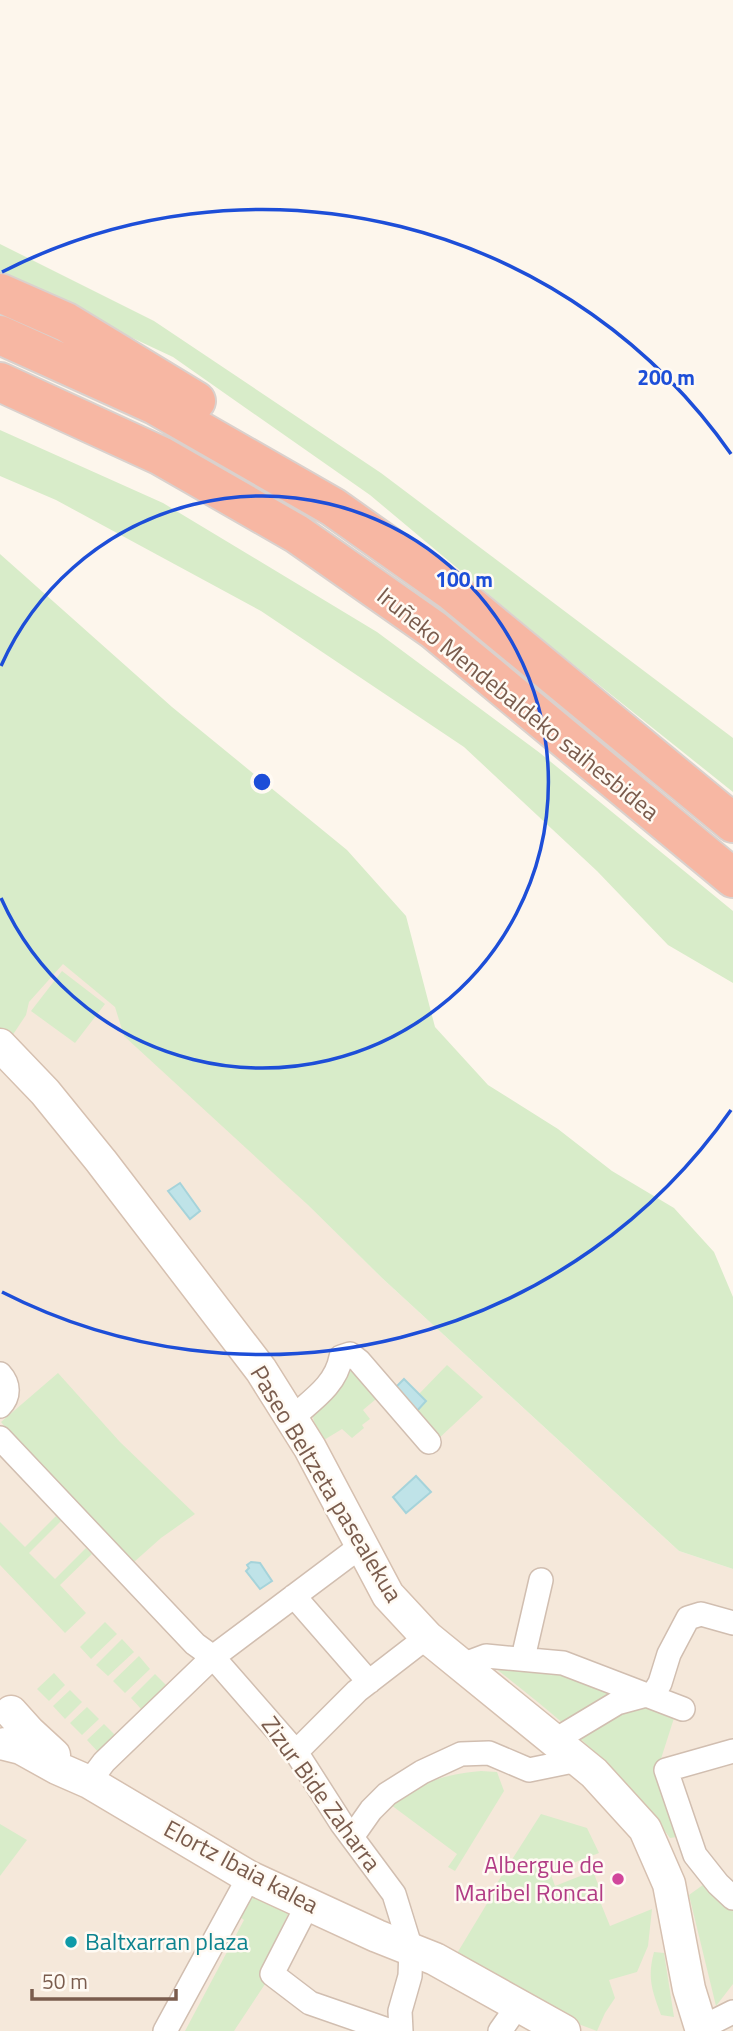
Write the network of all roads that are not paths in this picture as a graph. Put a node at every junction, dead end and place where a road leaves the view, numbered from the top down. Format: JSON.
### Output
{"nodes":[{"id":1,"x":0,"y":293,"type":"edge"},
{"id":2,"x":0,"y":335,"type":"edge"},
{"id":3,"x":0,"y":382,"type":"edge"},
{"id":4,"x":0,"y":408,"type":"edge"},
{"id":5,"x":453,"y":592,"type":"junction"},
{"id":6,"x":434,"y":630,"type":"junction"},
{"id":7,"x":733,"y":823,"type":"edge"},
{"id":8,"x":733,"y":878,"type":"edge"},
{"id":9,"x":0,"y":1045,"type":"edge"},
{"id":10,"x":0,"y":1374,"type":"edge"},
{"id":11,"x":0,"y":1406,"type":"edge"},
{"id":12,"x":292,"y":1418,"type":"junction"},
{"id":13,"x":0,"y":1438,"type":"edge"},
{"id":14,"x":429,"y":1441,"type":"dead end"},
{"id":15,"x":361,"y":1546,"type":"junction"},
{"id":16,"x":541,"y":1580,"type":"dead end"},
{"id":17,"x":294,"y":1596,"type":"junction"},
{"id":18,"x":733,"y":1623,"type":"edge"},
{"id":19,"x":427,"y":1637,"type":"junction"},
{"id":20,"x":213,"y":1657,"type":"junction"},
{"id":21,"x":523,"y":1658,"type":"junction"},
{"id":22,"x":462,"y":1665,"type":"junction"},
{"id":23,"x":369,"y":1682,"type":"junction"},
{"id":24,"x":646,"y":1696,"type":"junction"},
{"id":25,"x":6,"y":1707,"type":"edge"},
{"id":26,"x":683,"y":1709,"type":"dead end"},
{"id":27,"x":2,"y":1746,"type":"edge"},
{"id":28,"x":573,"y":1746,"type":"junction"},
{"id":29,"x":731,"y":1750,"type":"edge"},
{"id":30,"x":296,"y":1752,"type":"junction"},
{"id":31,"x":82,"y":1779,"type":"junction"},
{"id":32,"x":352,"y":1837,"type":"junction"},
{"id":33,"x":695,"y":1855,"type":"junction"},
{"id":34,"x":249,"y":1877,"type":"junction"},
{"id":35,"x":669,"y":1884,"type":"junction"},
{"id":36,"x":728,"y":1884,"type":"edge"},
{"id":37,"x":308,"y":1904,"type":"junction"},
{"id":38,"x":411,"y":1950,"type":"junction"},
{"id":39,"x":519,"y":2004,"type":"junction"},
{"id":40,"x":732,"y":2012,"type":"edge"},
{"id":41,"x":697,"y":2023,"type":"edge"},
{"id":42,"x":165,"y":2031,"type":"edge"},
{"id":43,"x":391,"y":2031,"type":"edge"},
{"id":44,"x":401,"y":2031,"type":"edge"},
{"id":45,"x":500,"y":2031,"type":"edge"},
{"id":46,"x":564,"y":2031,"type":"edge"}],
"edges":[{"from":1,"to":5,"type":"highway"},
{"from":2,"to":5,"type":"highway","name":"Iruñeko Mendebaldeko saihesbidea"},
{"from":3,"to":6,"type":"highway","name":"Iruñeko Mendebaldeko saihesbidea"},
{"from":4,"to":6,"type":"highway"},
{"from":5,"to":7,"type":"highway","name":"Iruñeko Mendebaldeko saihesbidea"},
{"from":6,"to":8,"type":"highway","name":"Iruñeko Mendebaldeko saihesbidea"},
{"from":9,"to":12,"type":"street","name":"Paseo Beltzeta pasealekua"},
{"from":10,"to":11,"type":"street"},
{"from":12,"to":14,"type":"street"},
{"from":12,"to":15,"type":"street","name":"Paseo Beltzeta pasealekua"},
{"from":13,"to":20,"type":"street","name":"Zizur Bide Zaharra"},
{"from":15,"to":17,"type":"street"},
{"from":15,"to":19,"type":"street","name":"Paseo Beltzeta pasealekua"},
{"from":16,"to":21,"type":"street"},
{"from":17,"to":20,"type":"street"},
{"from":17,"to":23,"type":"street"},
{"from":18,"to":24,"type":"street"},
{"from":19,"to":22,"type":"street","name":"Paseo Beltzeta pasealekua"},
{"from":19,"to":23,"type":"street"},
{"from":20,"to":30,"type":"street","name":"Zizur Bide Zaharra"},
{"from":20,"to":31,"type":"street"},
{"from":21,"to":22,"type":"street"},
{"from":21,"to":24,"type":"street"},
{"from":22,"to":28,"type":"street","name":"Paseo Beltzeta pasealekua"},
{"from":23,"to":30,"type":"street"},
{"from":24,"to":26,"type":"street"},
{"from":24,"to":28,"type":"street"},
{"from":25,"to":27,"type":"street"},
{"from":25,"to":31,"type":"street","name":"Elortz Ibaia kalea"},
{"from":27,"to":31,"type":"street","name":"Elortz Ibaia kalea"},
{"from":28,"to":32,"type":"street"},
{"from":28,"to":35,"type":"street","name":"Paseo Beltzeta pasealekua"},
{"from":29,"to":33,"type":"street"},
{"from":30,"to":32,"type":"street","name":"Zizur Bide Zaharra"},
{"from":31,"to":34,"type":"street","name":"Elortz Ibaia kalea"},
{"from":32,"to":38,"type":"street","name":"Zizur Bide Zaharra"},
{"from":33,"to":35,"type":"street"},
{"from":33,"to":36,"type":"street"},
{"from":34,"to":37,"type":"street","name":"Elortz Ibaia kalea"},
{"from":34,"to":42,"type":"street"},
{"from":35,"to":41,"type":"street","name":"Paseo Beltzeta pasealekua"},
{"from":37,"to":38,"type":"street","name":"Elortz Ibaia kalea"},
{"from":37,"to":43,"type":"street"},
{"from":38,"to":39,"type":"street"},
{"from":38,"to":44,"type":"street"},
{"from":39,"to":45,"type":"street"},
{"from":39,"to":46,"type":"street"},
{"from":40,"to":41,"type":"street"}]}
